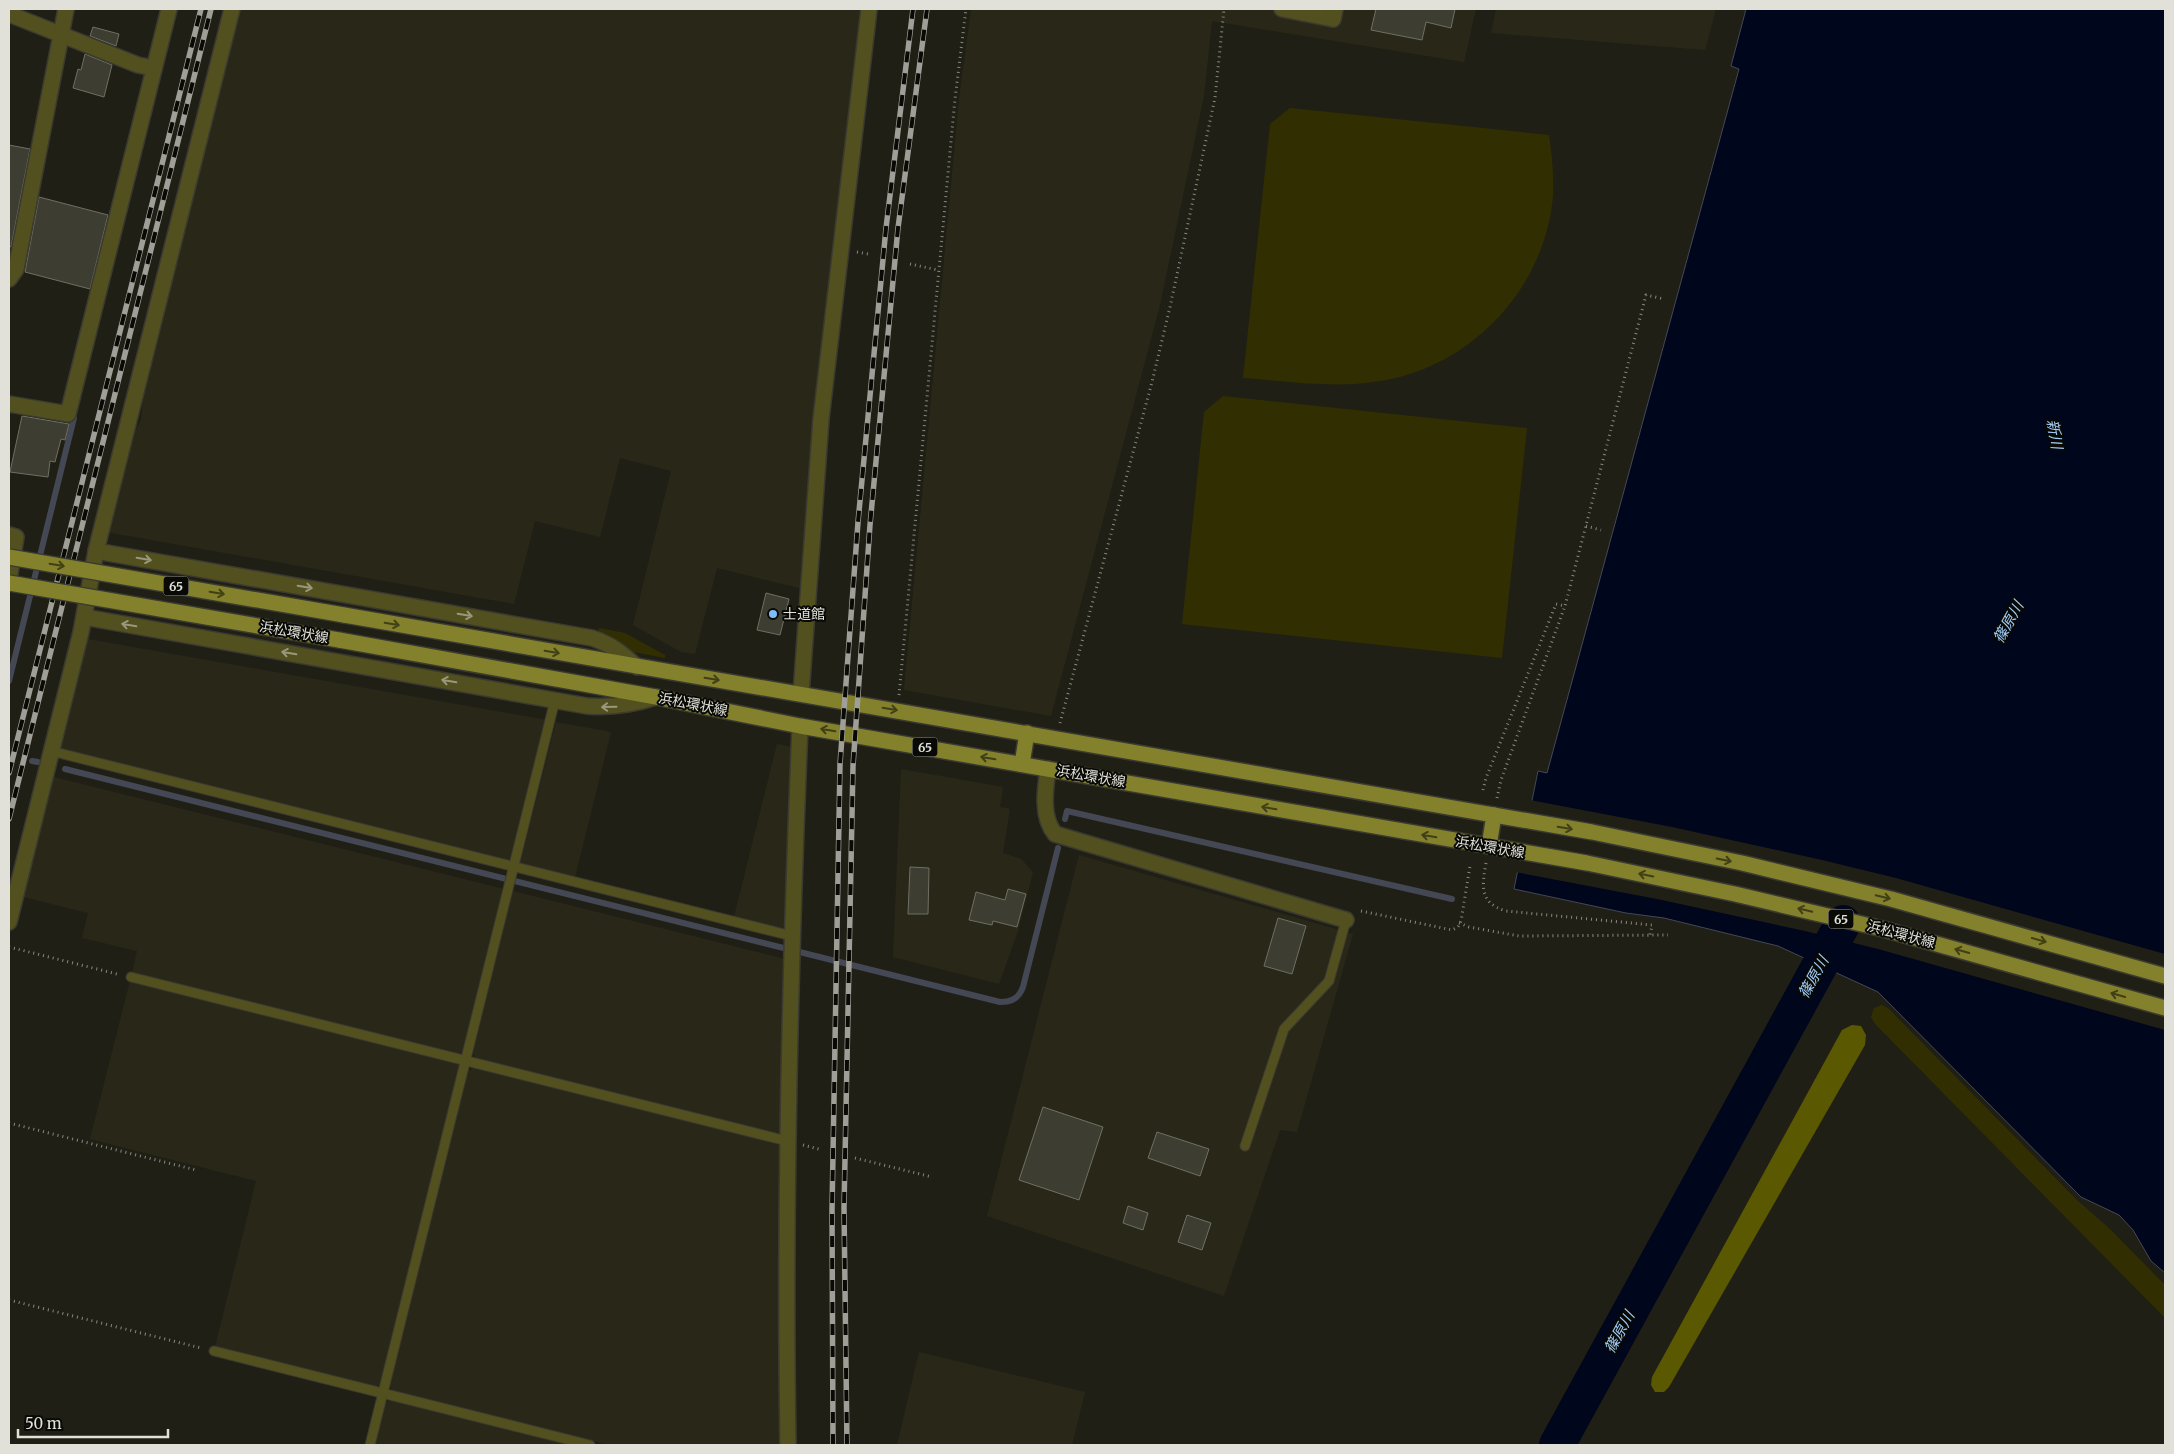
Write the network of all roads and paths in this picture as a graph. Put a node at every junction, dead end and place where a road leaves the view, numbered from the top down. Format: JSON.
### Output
{"nodes":[{"id":1,"x":66,"y":9,"type":"edge"},
{"id":2,"x":169,"y":9,"type":"edge"},
{"id":3,"x":232,"y":9,"type":"edge"},
{"id":4,"x":869,"y":9,"type":"edge"},
{"id":5,"x":966,"y":9,"type":"edge"},
{"id":6,"x":1224,"y":9,"type":"edge"},
{"id":7,"x":1282,"y":9,"type":"edge"},
{"id":8,"x":9,"y":14,"type":"edge"},
{"id":9,"x":1334,"y":14,"type":"edge"},
{"id":10,"x":60,"y":34,"type":"junction"},
{"id":11,"x":154,"y":68,"type":"junction"},
{"id":12,"x":910,"y":264,"type":"dead end"},
{"id":13,"x":938,"y":270,"type":"junction"},
{"id":14,"x":9,"y":279,"type":"edge"},
{"id":15,"x":1664,"y":299,"type":"dead end"},
{"id":16,"x":9,"y":404,"type":"edge"},
{"id":17,"x":1586,"y":526,"type":"junction"},
{"id":18,"x":1601,"y":530,"type":"dead end"},
{"id":19,"x":9,"y":535,"type":"edge"},
{"id":20,"x":96,"y":551,"type":"junction"},
{"id":21,"x":9,"y":557,"type":"edge"},
{"id":22,"x":9,"y":581,"type":"edge"},
{"id":23,"x":1565,"y":606,"type":"junction"},
{"id":24,"x":84,"y":617,"type":"junction"},
{"id":25,"x":638,"y":667,"type":"junction"},
{"id":26,"x":801,"y":694,"type":"junction"},
{"id":27,"x":656,"y":697,"type":"junction"},
{"id":28,"x":555,"y":700,"type":"junction"},
{"id":29,"x":897,"y":710,"type":"junction"},
{"id":30,"x":800,"y":726,"type":"junction"},
{"id":31,"x":1027,"y":733,"type":"junction"},
{"id":32,"x":1056,"y":738,"type":"junction"},
{"id":33,"x":51,"y":751,"type":"junction"},
{"id":34,"x":1022,"y":764,"type":"junction"},
{"id":35,"x":1048,"y":769,"type":"junction"},
{"id":36,"x":1484,"y":790,"type":"dead end"},
{"id":37,"x":1497,"y":799,"type":"dead end"},
{"id":38,"x":1494,"y":815,"type":"junction"},
{"id":39,"x":1489,"y":846,"type":"junction"},
{"id":40,"x":1486,"y":863,"type":"dead end"},
{"id":41,"x":1470,"y":866,"type":"dead end"},
{"id":42,"x":514,"y":870,"type":"junction"},
{"id":43,"x":1346,"y":920,"type":"junction"},
{"id":44,"x":9,"y":922,"type":"edge"},
{"id":45,"x":1459,"y":923,"type":"junction"},
{"id":46,"x":1668,"y":934,"type":"dead end"},
{"id":47,"x":1650,"y":935,"type":"junction"},
{"id":48,"x":792,"y":939,"type":"junction"},
{"id":49,"x":9,"y":947,"type":"edge"},
{"id":50,"x":2165,"y":976,"type":"edge"},
{"id":51,"x":131,"y":977,"type":"joint"},
{"id":52,"x":2165,"y":1008,"type":"edge"},
{"id":53,"x":466,"y":1061,"type":"junction"},
{"id":54,"x":9,"y":1123,"type":"edge"},
{"id":55,"x":787,"y":1141,"type":"junction"},
{"id":56,"x":1245,"y":1146,"type":"dead end"},
{"id":57,"x":855,"y":1158,"type":"dead end"},
{"id":58,"x":196,"y":1170,"type":"dead end"},
{"id":59,"x":932,"y":1178,"type":"dead end"},
{"id":60,"x":9,"y":1300,"type":"edge"},
{"id":61,"x":214,"y":1351,"type":"joint"},
{"id":62,"x":383,"y":1394,"type":"junction"},
{"id":63,"x":370,"y":1445,"type":"edge"},
{"id":64,"x":590,"y":1445,"type":"edge"},
{"id":65,"x":788,"y":1445,"type":"edge"}],
"edges":[{"from":1,"to":10,"type":"street"},
{"from":2,"to":11,"type":"street"},
{"from":3,"to":20,"type":"street"},
{"from":4,"to":26,"type":"street"},
{"from":5,"to":13,"type":"path"},
{"from":6,"to":32,"type":"path"},
{"from":7,"to":9,"type":"street"},
{"from":8,"to":10,"type":"street"},
{"from":10,"to":11,"type":"street"},
{"from":10,"to":14,"type":"street"},
{"from":11,"to":16,"type":"street"},
{"from":12,"to":13,"type":"path"},
{"from":13,"to":29,"type":"path"},
{"from":15,"to":17,"type":"path"},
{"from":17,"to":18,"type":"path"},
{"from":17,"to":23,"type":"path"},
{"from":19,"to":22,"type":"street"},
{"from":20,"to":24,"type":"street"},
{"from":20,"to":25,"type":"street","one_way":true},
{"from":21,"to":25,"type":"main road","name":"浜松環状線","number":"65","one_way":true,"bridge":true},
{"from":22,"to":27,"type":"main road","name":"浜松環状線","number":"65","bridge":true},
{"from":23,"to":36,"type":"path"},
{"from":23,"to":37,"type":"path"},
{"from":28,"to":24,"type":"street","one_way":true},
{"from":24,"to":33,"type":"street"},
{"from":25,"to":26,"type":"main road","name":"浜松環状線","number":"65","one_way":true},
{"from":26,"to":29,"type":"main road","name":"浜松環状線","number":"65","one_way":true},
{"from":27,"to":28,"type":"street","one_way":true},
{"from":27,"to":30,"type":"main road","name":"浜松環状線","number":"65"},
{"from":28,"to":42,"type":"lane"},
{"from":29,"to":31,"type":"main road","name":"浜松環状線","number":"65"},
{"from":34,"to":30,"type":"main road","name":"浜松環状線","number":"65","one_way":true},
{"from":30,"to":48,"type":"street"},
{"from":31,"to":32,"type":"main road","name":"浜松環状線","number":"65"},
{"from":31,"to":34,"type":"main road"},
{"from":32,"to":38,"type":"main road","name":"浜松環状線","number":"65"},
{"from":33,"to":42,"type":"lane"},
{"from":33,"to":44,"type":"street"},
{"from":34,"to":35,"type":"main road","name":"浜松環状線","number":"65"},
{"from":39,"to":35,"type":"main road","name":"浜松環状線","number":"65","one_way":true},
{"from":35,"to":43,"type":"street"},
{"from":38,"to":39,"type":"main road"},
{"from":38,"to":50,"type":"main road","name":"浜松環状線","number":"65","one_way":true},
{"from":52,"to":39,"type":"main road","name":"浜松環状線","number":"65","one_way":true},
{"from":40,"to":47,"type":"path"},
{"from":41,"to":45,"type":"path"},
{"from":42,"to":48,"type":"lane"},
{"from":42,"to":53,"type":"lane"},
{"from":43,"to":45,"type":"path"},
{"from":43,"to":56,"type":"lane"},
{"from":45,"to":47,"type":"path"},
{"from":46,"to":47,"type":"path"},
{"from":48,"to":55,"type":"street"},
{"from":49,"to":51,"type":"path"},
{"from":51,"to":53,"type":"lane"},
{"from":53,"to":55,"type":"lane"},
{"from":53,"to":62,"type":"lane"},
{"from":54,"to":58,"type":"path"},
{"from":55,"to":65,"type":"street"},
{"from":57,"to":59,"type":"path"},
{"from":60,"to":61,"type":"path"},
{"from":61,"to":62,"type":"lane"},
{"from":62,"to":63,"type":"lane"},
{"from":62,"to":64,"type":"lane"}]}
